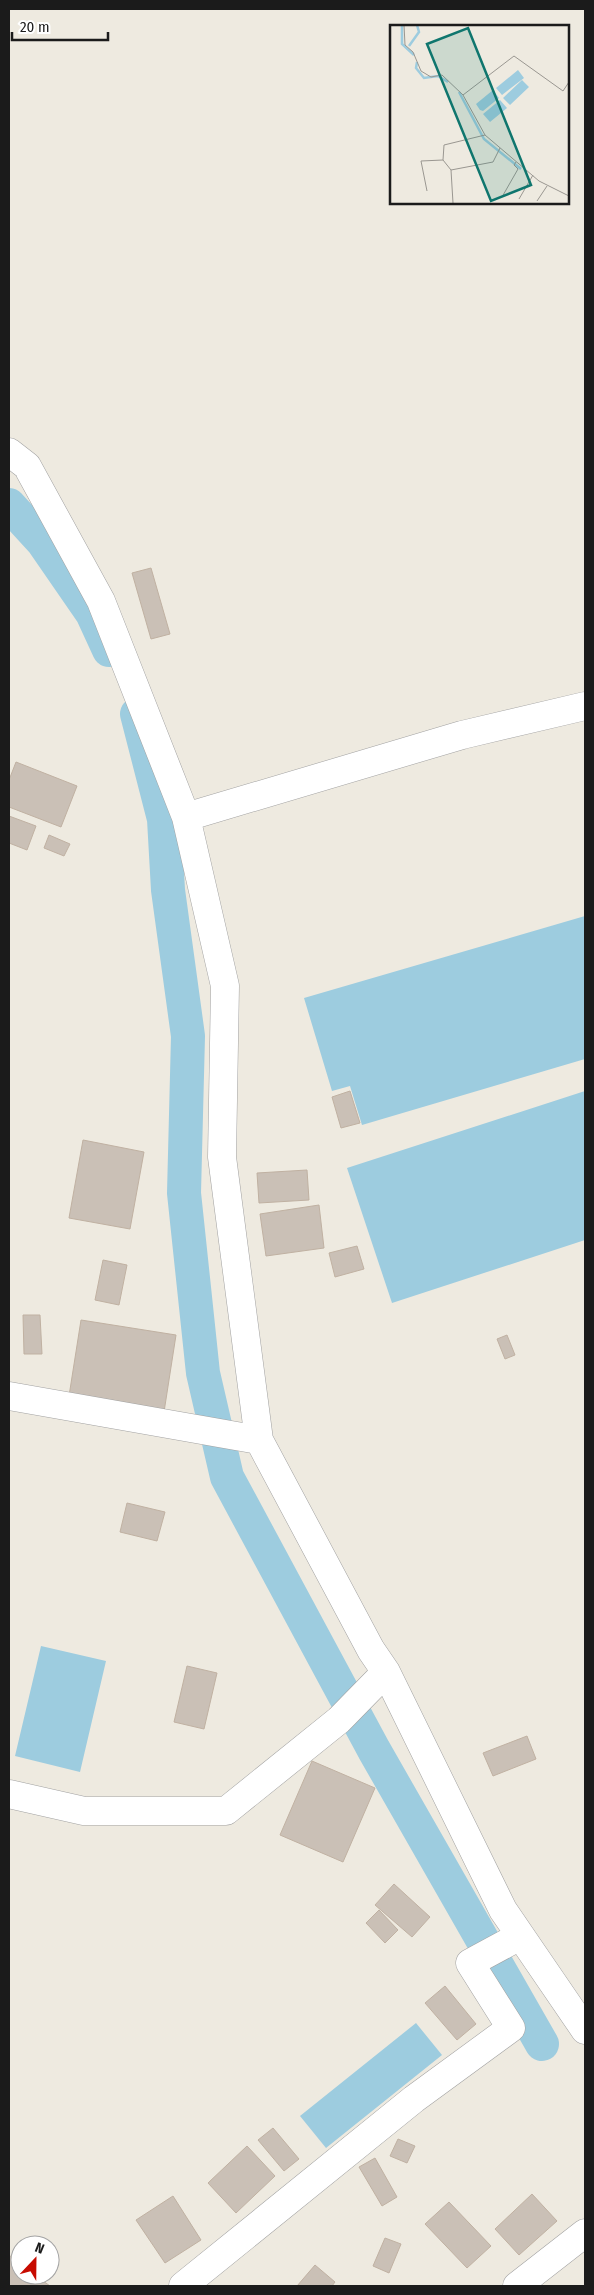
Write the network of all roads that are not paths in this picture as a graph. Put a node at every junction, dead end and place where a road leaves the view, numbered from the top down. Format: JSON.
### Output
{"nodes":[{"id":1,"x":9,"y":452,"type":"edge"},
{"id":2,"x":585,"y":706,"type":"edge"},
{"id":3,"x":186,"y":817,"type":"junction"},
{"id":4,"x":9,"y":1396,"type":"edge"},
{"id":5,"x":259,"y":1440,"type":"junction"},
{"id":6,"x":386,"y":1672,"type":"junction"},
{"id":7,"x":9,"y":1794,"type":"edge"},
{"id":8,"x":520,"y":1936,"type":"junction"},
{"id":9,"x":585,"y":2030,"type":"edge"},
{"id":10,"x":585,"y":2233,"type":"edge"},
{"id":11,"x":183,"y":2286,"type":"edge"},
{"id":12,"x":517,"y":2286,"type":"edge"}],
"edges":[{"from":1,"to":3,"type":"street"},
{"from":2,"to":3,"type":"street"},
{"from":3,"to":5,"type":"street"},
{"from":4,"to":5,"type":"street"},
{"from":5,"to":6,"type":"street"},
{"from":6,"to":7,"type":"street"},
{"from":6,"to":8,"type":"street"},
{"from":8,"to":9,"type":"street"},
{"from":8,"to":11,"type":"street"},
{"from":10,"to":12,"type":"street"}]}
